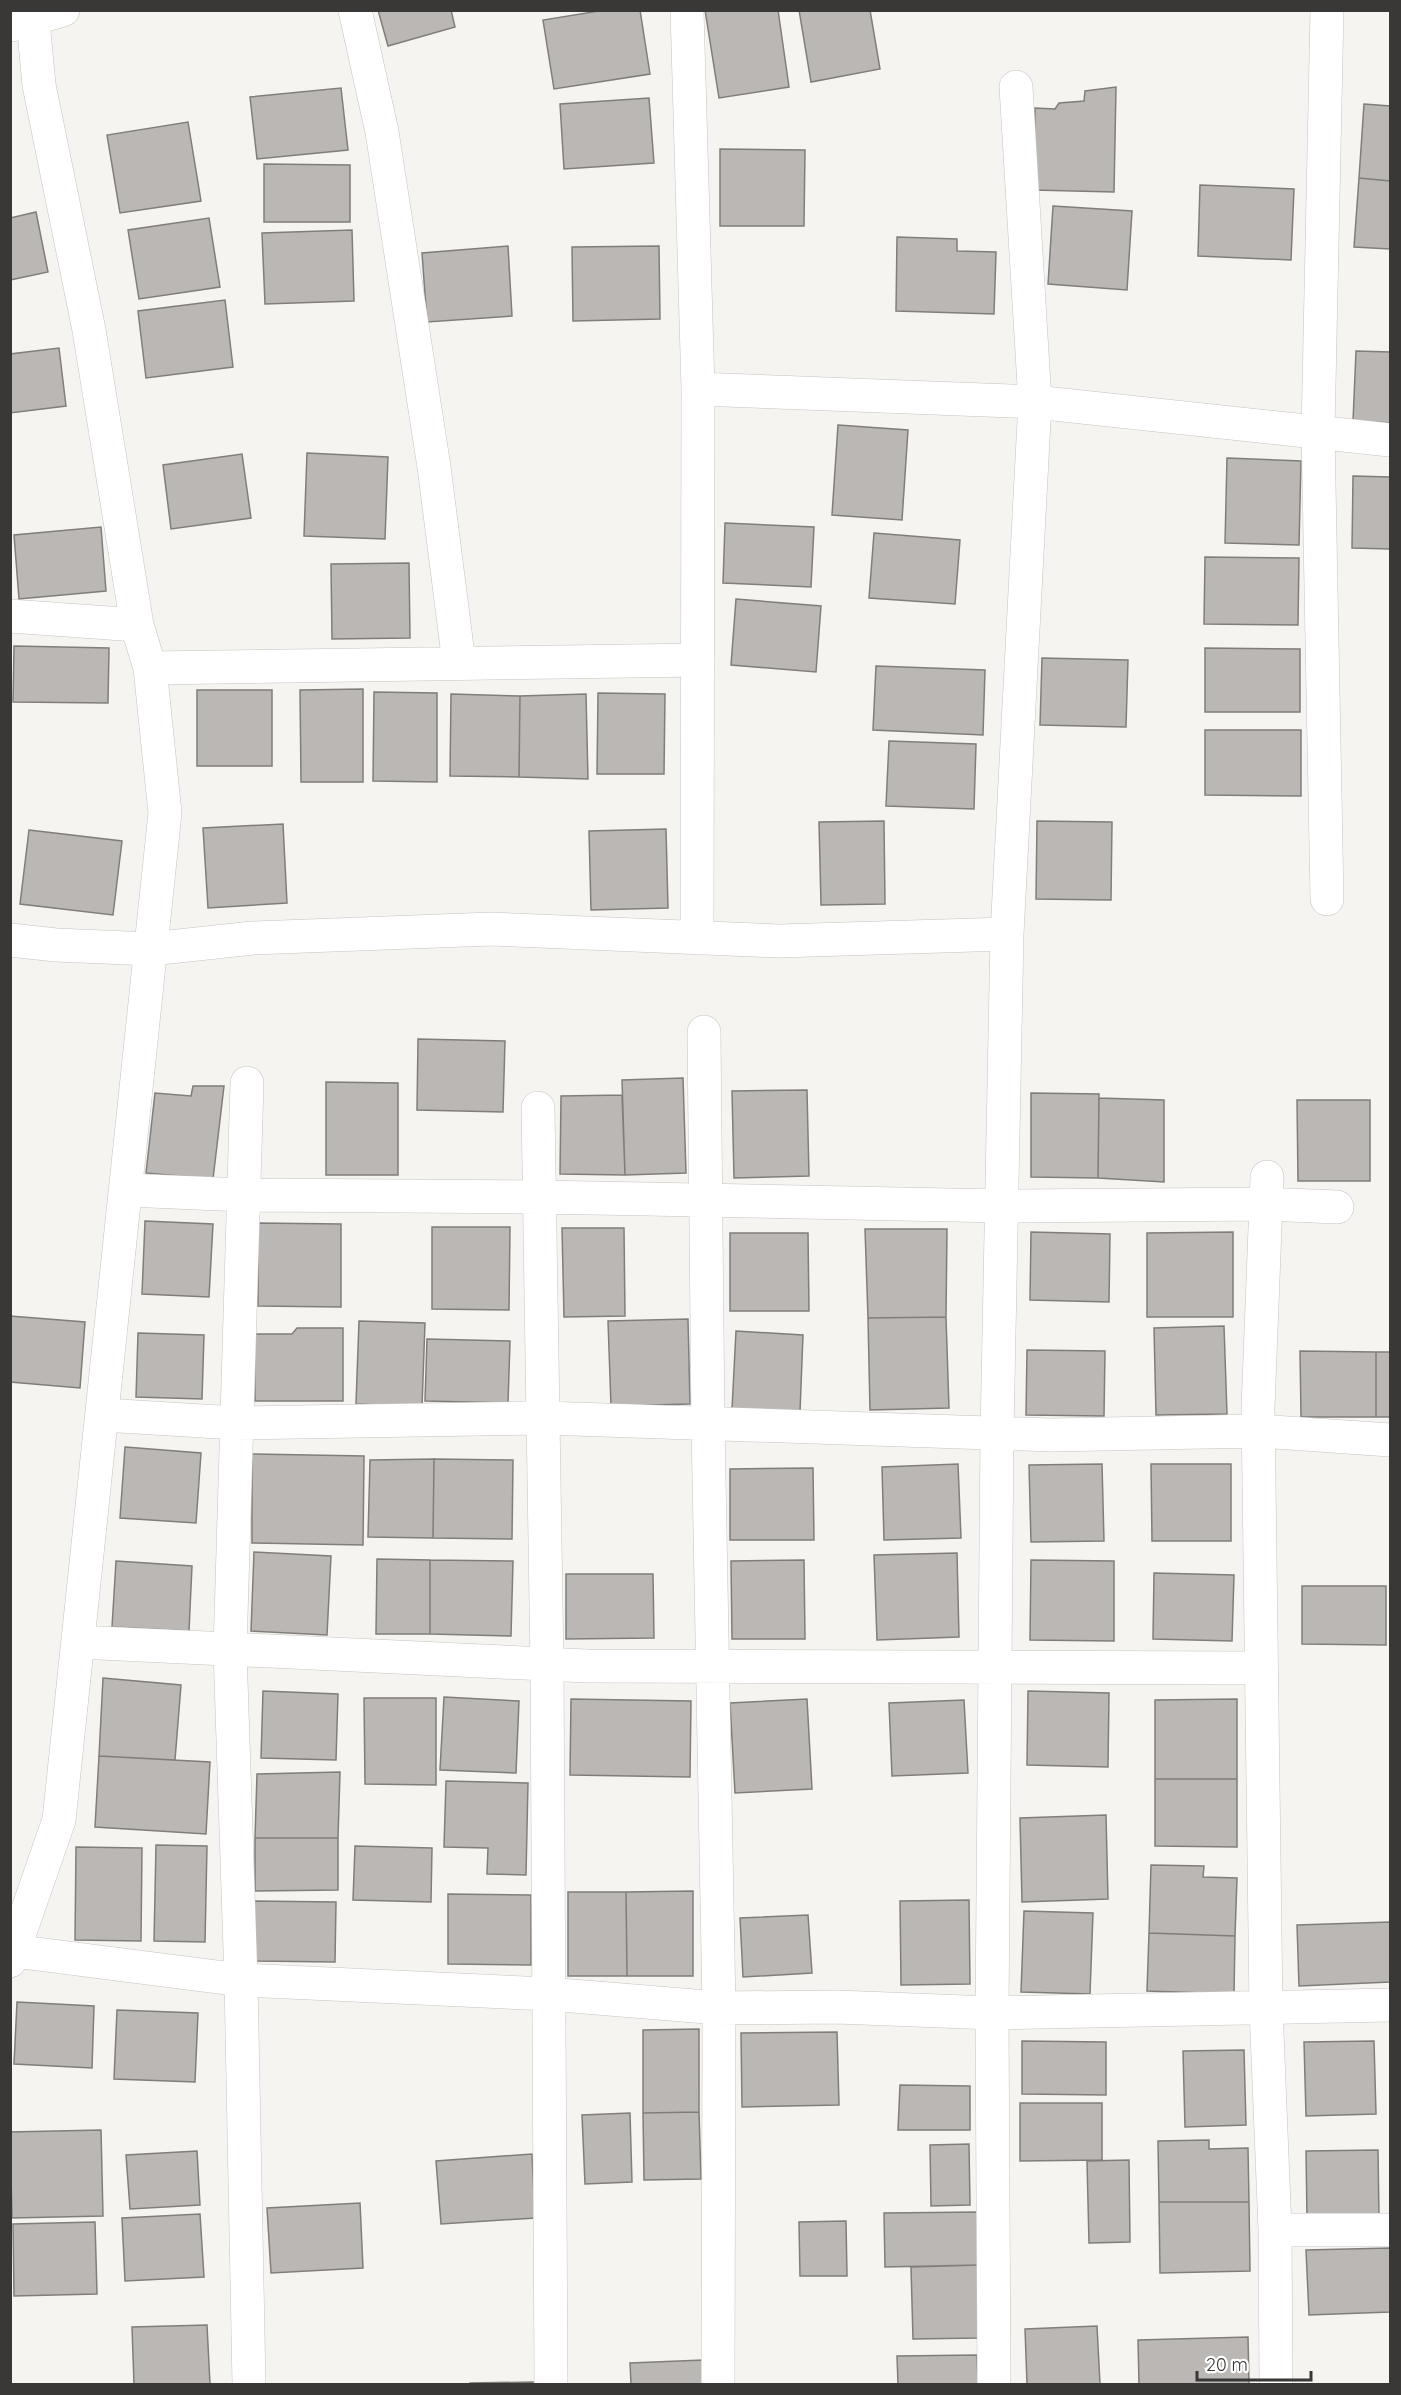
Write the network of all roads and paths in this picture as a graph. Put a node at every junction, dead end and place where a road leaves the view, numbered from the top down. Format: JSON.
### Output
{"nodes":[{"id":1,"x":355,"y":10,"type":"edge"},
{"id":2,"x":687,"y":10,"type":"edge"},
{"id":3,"x":1327,"y":10,"type":"edge"},
{"id":4,"x":34,"y":16,"type":"edge"},
{"id":5,"x":1016,"y":87,"type":"dead end"},
{"id":6,"x":698,"y":389,"type":"junction"},
{"id":7,"x":1035,"y":402,"type":"junction"},
{"id":8,"x":1318,"y":432,"type":"junction"},
{"id":9,"x":1390,"y":440,"type":"edge"},
{"id":10,"x":10,"y":616,"type":"edge"},
{"id":11,"x":137,"y":625,"type":"junction"},
{"id":12,"x":698,"y":660,"type":"junction"},
{"id":13,"x":459,"y":663,"type":"junction"},
{"id":14,"x":150,"y":668,"type":"junction"},
{"id":15,"x":1327,"y":898,"type":"dead end"},
{"id":16,"x":1007,"y":934,"type":"junction"},
{"id":17,"x":697,"y":938,"type":"junction"},
{"id":18,"x":10,"y":940,"type":"edge"},
{"id":19,"x":151,"y":949,"type":"junction"},
{"id":20,"x":704,"y":1032,"type":"dead end"},
{"id":21,"x":247,"y":1083,"type":"dead end"},
{"id":22,"x":538,"y":1108,"type":"dead end"},
{"id":23,"x":127,"y":1190,"type":"junction"},
{"id":24,"x":1267,"y":1190,"type":"junction"},
{"id":25,"x":243,"y":1195,"type":"junction"},
{"id":26,"x":540,"y":1197,"type":"junction"},
{"id":27,"x":705,"y":1200,"type":"junction"},
{"id":28,"x":1002,"y":1206,"type":"junction"},
{"id":29,"x":1337,"y":1207,"type":"dead end"},
{"id":30,"x":103,"y":1415,"type":"junction"},
{"id":31,"x":544,"y":1418,"type":"junction"},
{"id":32,"x":236,"y":1424,"type":"junction"},
{"id":33,"x":708,"y":1424,"type":"junction"},
{"id":34,"x":1258,"y":1431,"type":"junction"},
{"id":35,"x":997,"y":1433,"type":"junction"},
{"id":36,"x":1390,"y":1440,"type":"edge"},
{"id":37,"x":78,"y":1642,"type":"junction"},
{"id":38,"x":230,"y":1650,"type":"junction"},
{"id":39,"x":548,"y":1665,"type":"junction"},
{"id":40,"x":714,"y":1667,"type":"junction"},
{"id":41,"x":994,"y":1668,"type":"junction"},
{"id":42,"x":1261,"y":1668,"type":"junction"},
{"id":43,"x":12,"y":1956,"type":"edge"},
{"id":44,"x":241,"y":1980,"type":"junction"},
{"id":45,"x":548,"y":1994,"type":"junction"},
{"id":46,"x":1390,"y":2005,"type":"edge"},
{"id":47,"x":719,"y":2008,"type":"junction"},
{"id":48,"x":1266,"y":2008,"type":"junction"},
{"id":49,"x":992,"y":2013,"type":"junction"},
{"id":50,"x":1275,"y":2230,"type":"junction"},
{"id":51,"x":1390,"y":2230,"type":"edge"},
{"id":52,"x":249,"y":2385,"type":"edge"},
{"id":53,"x":551,"y":2385,"type":"edge"},
{"id":54,"x":718,"y":2385,"type":"edge"},
{"id":55,"x":994,"y":2385,"type":"edge"},
{"id":56,"x":1276,"y":2385,"type":"edge"}],
"edges":[{"from":1,"to":13,"type":"street"},
{"from":2,"to":6,"type":"street"},
{"from":3,"to":8,"type":"street"},
{"from":4,"to":11,"type":"street"},
{"from":5,"to":7,"type":"street"},
{"from":6,"to":7,"type":"street"},
{"from":6,"to":12,"type":"street"},
{"from":7,"to":8,"type":"street"},
{"from":7,"to":16,"type":"street"},
{"from":8,"to":9,"type":"street"},
{"from":8,"to":15,"type":"street"},
{"from":10,"to":11,"type":"street"},
{"from":11,"to":14,"type":"street"},
{"from":12,"to":13,"type":"street"},
{"from":12,"to":17,"type":"street"},
{"from":13,"to":14,"type":"street"},
{"from":14,"to":19,"type":"street"},
{"from":16,"to":17,"type":"street"},
{"from":16,"to":28,"type":"street"},
{"from":17,"to":19,"type":"street"},
{"from":18,"to":19,"type":"street"},
{"from":19,"to":23,"type":"street"},
{"from":20,"to":27,"type":"street"},
{"from":21,"to":25,"type":"street"},
{"from":22,"to":26,"type":"street"},
{"from":23,"to":25,"type":"street"},
{"from":23,"to":30,"type":"street"},
{"from":24,"to":28,"type":"street"},
{"from":24,"to":29,"type":"street"},
{"from":24,"to":34,"type":"street"},
{"from":25,"to":26,"type":"street"},
{"from":25,"to":32,"type":"street"},
{"from":26,"to":27,"type":"street"},
{"from":26,"to":31,"type":"street"},
{"from":27,"to":28,"type":"street"},
{"from":27,"to":33,"type":"street"},
{"from":28,"to":35,"type":"street"},
{"from":30,"to":32,"type":"street"},
{"from":30,"to":37,"type":"street"},
{"from":31,"to":32,"type":"street"},
{"from":31,"to":33,"type":"street"},
{"from":31,"to":39,"type":"street"},
{"from":32,"to":38,"type":"street"},
{"from":33,"to":35,"type":"street"},
{"from":33,"to":40,"type":"street"},
{"from":34,"to":35,"type":"street"},
{"from":34,"to":36,"type":"street"},
{"from":34,"to":42,"type":"street"},
{"from":35,"to":41,"type":"street"},
{"from":37,"to":38,"type":"street"},
{"from":37,"to":43,"type":"street"},
{"from":38,"to":39,"type":"street"},
{"from":38,"to":44,"type":"street"},
{"from":39,"to":40,"type":"street"},
{"from":39,"to":45,"type":"street"},
{"from":40,"to":41,"type":"street"},
{"from":40,"to":47,"type":"street"},
{"from":41,"to":42,"type":"street"},
{"from":41,"to":49,"type":"street"},
{"from":42,"to":48,"type":"street"},
{"from":43,"to":44,"type":"street"},
{"from":44,"to":45,"type":"street"},
{"from":44,"to":52,"type":"street"},
{"from":45,"to":47,"type":"street"},
{"from":45,"to":53,"type":"street"},
{"from":46,"to":48,"type":"street"},
{"from":47,"to":49,"type":"street"},
{"from":47,"to":54,"type":"street"},
{"from":48,"to":49,"type":"street"},
{"from":48,"to":50,"type":"street"},
{"from":49,"to":55,"type":"street"},
{"from":50,"to":51,"type":"street"},
{"from":50,"to":56,"type":"street"}]}
